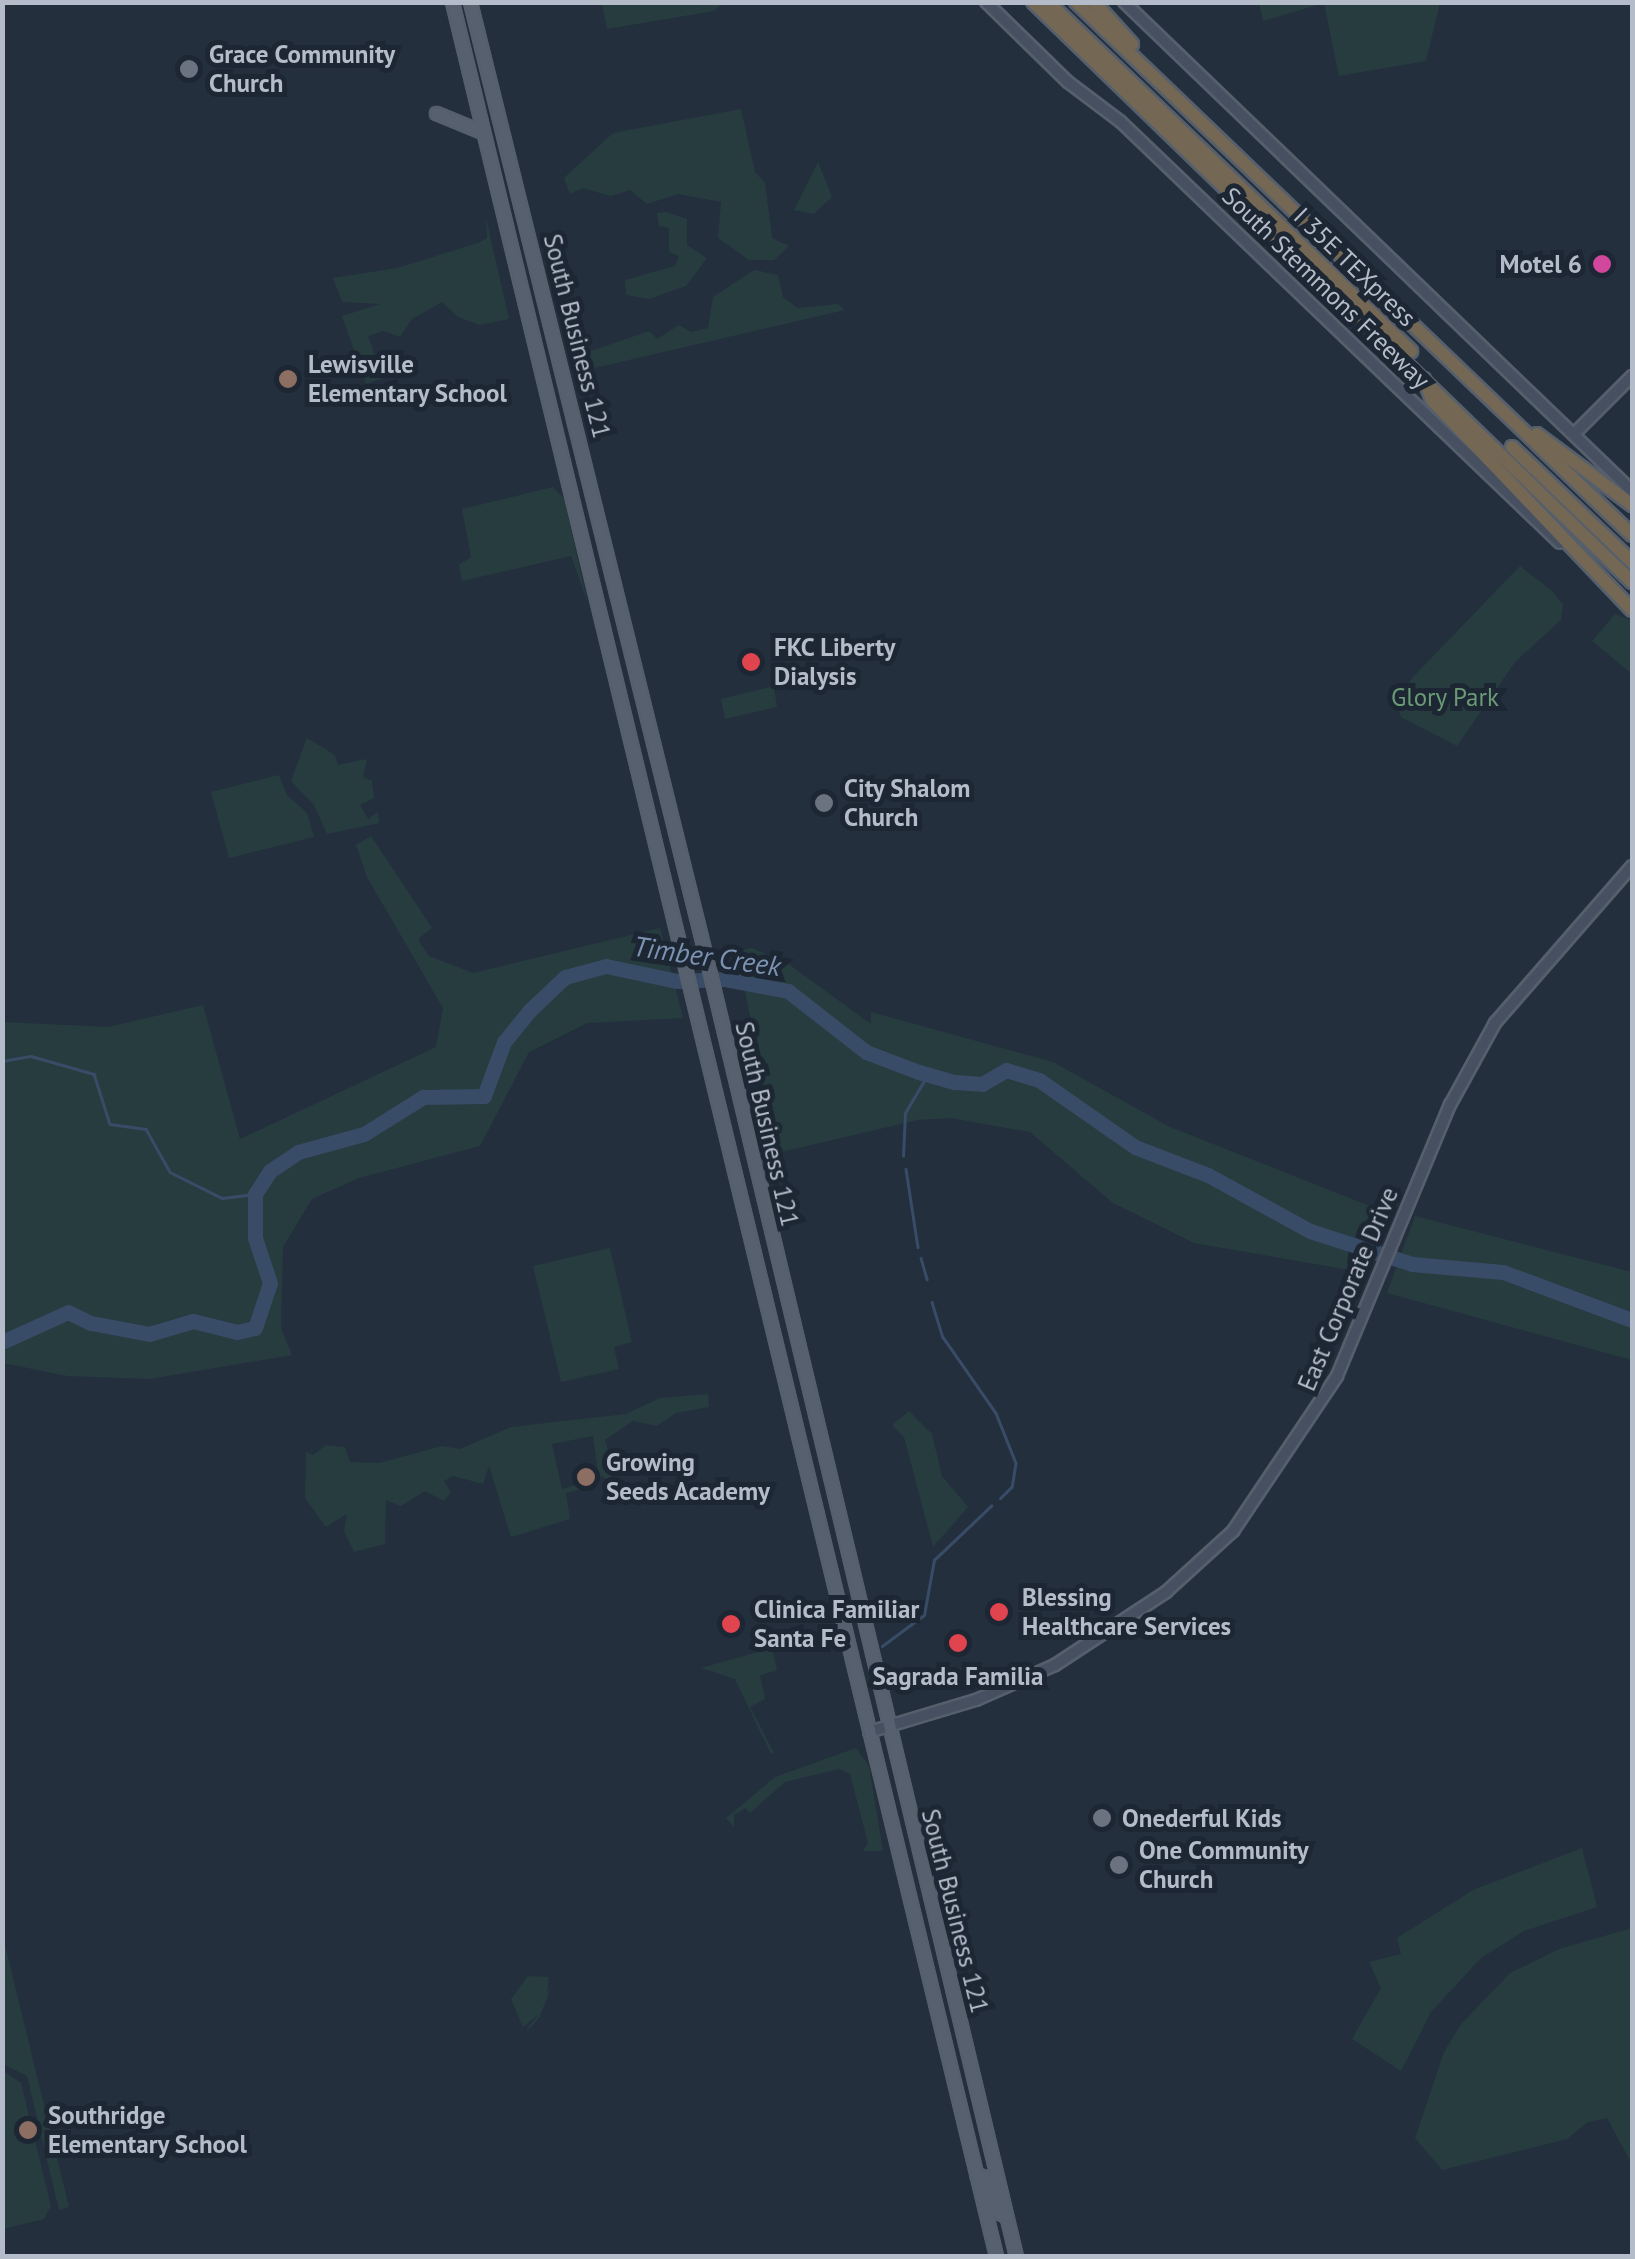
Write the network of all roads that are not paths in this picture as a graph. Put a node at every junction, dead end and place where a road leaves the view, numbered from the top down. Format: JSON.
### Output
{"nodes":[{"id":1,"x":452,"y":2,"type":"edge"},
{"id":2,"x":470,"y":2,"type":"edge"},
{"id":3,"x":986,"y":2,"type":"edge"},
{"id":4,"x":1034,"y":2,"type":"edge"},
{"id":5,"x":1048,"y":2,"type":"edge"},
{"id":6,"x":1076,"y":2,"type":"edge"},
{"id":7,"x":1094,"y":2,"type":"edge"},
{"id":8,"x":1124,"y":2,"type":"edge"},
{"id":9,"x":1194,"y":112,"type":"junction"},
{"id":10,"x":436,"y":114,"type":"dead end"},
{"id":11,"x":484,"y":135,"type":"junction"},
{"id":12,"x":1421,"y":372,"type":"junction"},
{"id":13,"x":1632,"y":376,"type":"edge"},
{"id":14,"x":1490,"y":400,"type":"junction"},
{"id":15,"x":1574,"y":434,"type":"junction"},
{"id":16,"x":1632,"y":491,"type":"edge"},
{"id":17,"x":1632,"y":505,"type":"edge"},
{"id":18,"x":1632,"y":535,"type":"edge"},
{"id":19,"x":1632,"y":562,"type":"edge"},
{"id":20,"x":1632,"y":582,"type":"edge"},
{"id":21,"x":1632,"y":610,"type":"edge"},
{"id":22,"x":1632,"y":866,"type":"edge"},
{"id":23,"x":887,"y":1728,"type":"junction"},
{"id":24,"x":869,"y":1732,"type":"junction"},
{"id":25,"x":940,"y":1944,"type":"junction"},
{"id":26,"x":922,"y":1948,"type":"junction"},
{"id":27,"x":976,"y":2174,"type":"junction"},
{"id":28,"x":1006,"y":2216,"type":"junction"},
{"id":29,"x":996,"y":2256,"type":"edge"},
{"id":30,"x":1016,"y":2256,"type":"edge"}],
"edges":[{"from":1,"to":11,"type":"main road","name":"South Business 121"},
{"from":2,"to":23,"type":"main road","name":"South Business 121"},
{"from":3,"to":21,"type":"main road","name":"South Stemmons Freeway"},
{"from":4,"to":12,"type":"highway","name":"South Stemmons Freeway"},
{"from":5,"to":19,"type":"highway","name":"I 35E TEXpress"},
{"from":6,"to":9,"type":"highway","name":"South Stemmons Freeway"},
{"from":7,"to":9,"type":"highway"},
{"from":8,"to":15,"type":"main road"},
{"from":9,"to":14,"type":"highway","name":"South Stemmons Freeway"},
{"from":10,"to":11,"type":"main road"},
{"from":11,"to":24,"type":"main road","name":"South Business 121"},
{"from":12,"to":20,"type":"highway","name":"South Stemmons Freeway"},
{"from":12,"to":21,"type":"highway"},
{"from":13,"to":15,"type":"main road"},
{"from":14,"to":17,"type":"highway"},
{"from":14,"to":18,"type":"highway","name":"South Stemmons Freeway"},
{"from":15,"to":16,"type":"main road"},
{"from":22,"to":23,"type":"main road","name":"East Corporate Drive"},
{"from":23,"to":24,"type":"main road","name":"East Corporate Drive"},
{"from":23,"to":25,"type":"main road","name":"South Business 121"},
{"from":24,"to":26,"type":"main road","name":"South Business 121"},
{"from":25,"to":26,"type":"main road"},
{"from":25,"to":28,"type":"main road","name":"South Business 121"},
{"from":26,"to":27,"type":"main road","name":"South Business 121"},
{"from":27,"to":28,"type":"main road"},
{"from":27,"to":29,"type":"main road","name":"South Business 121"},
{"from":28,"to":30,"type":"main road","name":"South Business 121"}]}
